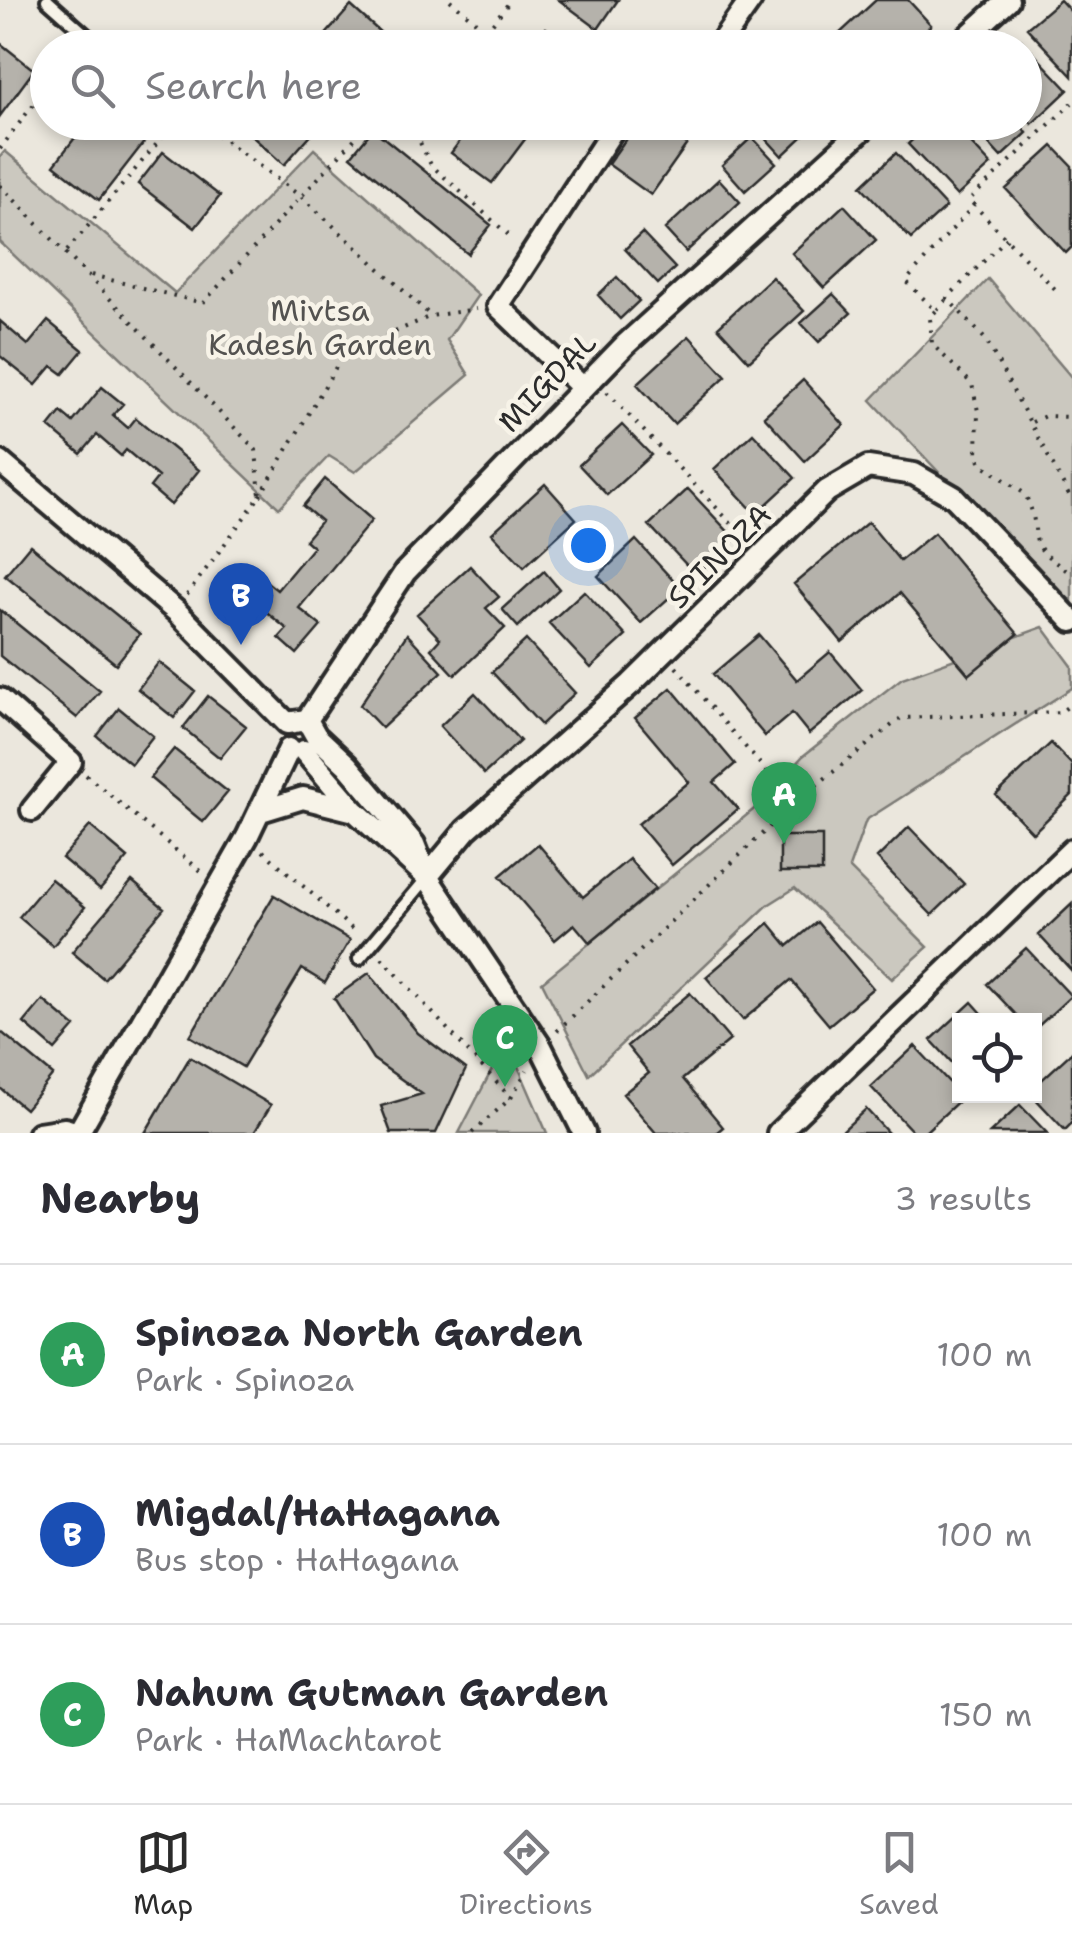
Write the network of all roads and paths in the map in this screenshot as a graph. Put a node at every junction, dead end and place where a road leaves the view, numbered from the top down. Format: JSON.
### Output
{"nodes":[{"id":1,"x":47,"y":0,"type":"edge"},
{"id":2,"x":450,"y":0,"type":"edge"},
{"id":3,"x":512,"y":0,"type":"edge"},
{"id":4,"x":751,"y":0,"type":"edge"},
{"id":5,"x":1008,"y":0,"type":"edge"},
{"id":6,"x":81,"y":30,"type":"edge"},
{"id":7,"x":485,"y":30,"type":"edge"},
{"id":8,"x":487,"y":30,"type":"edge"},
{"id":9,"x":730,"y":30,"type":"edge"},
{"id":10,"x":975,"y":30,"type":"edge"},
{"id":11,"x":1072,"y":103,"type":"edge"},
{"id":12,"x":30,"y":109,"type":"edge"},
{"id":13,"x":1042,"y":131,"type":"edge"},
{"id":14,"x":161,"y":140,"type":"edge"},
{"id":15,"x":225,"y":140,"type":"edge"},
{"id":16,"x":354,"y":140,"type":"edge"},
{"id":17,"x":418,"y":140,"type":"edge"},
{"id":18,"x":606,"y":140,"type":"edge"},
{"id":19,"x":852,"y":140,"type":"edge"},
{"id":20,"x":1033,"y":140,"type":"edge"},
{"id":21,"x":0,"y":149,"type":"edge"},
{"id":22,"x":0,"y":185,"type":"edge"},
{"id":23,"x":304,"y":198,"type":"junction"},
{"id":24,"x":974,"y":205,"type":"junction"},
{"id":25,"x":1007,"y":238,"type":"junction"},
{"id":26,"x":67,"y":251,"type":"junction"},
{"id":27,"x":532,"y":255,"type":"junction"},
{"id":28,"x":92,"y":275,"type":"junction"},
{"id":29,"x":1058,"y":292,"type":"dead end"},
{"id":30,"x":948,"y":298,"type":"junction"},
{"id":31,"x":498,"y":306,"type":"junction"},
{"id":32,"x":936,"y":312,"type":"junction"},
{"id":33,"x":431,"y":316,"type":"junction"},
{"id":34,"x":588,"y":383,"type":"junction"},
{"id":35,"x":1072,"y":418,"type":"edge"},
{"id":36,"x":1032,"y":422,"type":"junction"},
{"id":37,"x":0,"y":462,"type":"edge"},
{"id":38,"x":260,"y":496,"type":"junction"},
{"id":39,"x":1072,"y":500,"type":"edge"},
{"id":40,"x":762,"y":555,"type":"junction"},
{"id":41,"x":1072,"y":574,"type":"edge"},
{"id":42,"x":176,"y":611,"type":"junction"},
{"id":43,"x":1072,"y":621,"type":"edge"},
{"id":44,"x":663,"y":653,"type":"junction"},
{"id":45,"x":0,"y":699,"type":"edge"},
{"id":46,"x":1072,"y":703,"type":"edge"},
{"id":47,"x":300,"y":736,"type":"junction"},
{"id":48,"x":71,"y":762,"type":"junction"},
{"id":49,"x":794,"y":803,"type":"junction"},
{"id":50,"x":32,"y":810,"type":"dead end"},
{"id":51,"x":354,"y":810,"type":"junction"},
{"id":52,"x":260,"y":812,"type":"junction"},
{"id":53,"x":247,"y":837,"type":"junction"},
{"id":54,"x":1072,"y":850,"type":"edge"},
{"id":55,"x":427,"y":877,"type":"junction"},
{"id":56,"x":219,"y":886,"type":"junction"},
{"id":57,"x":368,"y":943,"type":"junction"},
{"id":58,"x":359,"y":959,"type":"dead end"},
{"id":59,"x":541,"y":1047,"type":"junction"},
{"id":60,"x":511,"y":1098,"type":"junction"},
{"id":61,"x":39,"y":1133,"type":"edge"},
{"id":62,"x":78,"y":1133,"type":"edge"},
{"id":63,"x":472,"y":1133,"type":"edge"},
{"id":64,"x":584,"y":1133,"type":"edge"},
{"id":65,"x":778,"y":1133,"type":"edge"}],
"edges":[{"from":1,"to":6,"type":"lane"},
{"from":2,"to":7,"type":"path"},
{"from":3,"to":8,"type":"path"},
{"from":4,"to":9,"type":"street"},
{"from":5,"to":10,"type":"street"},
{"from":11,"to":13,"type":"path"},
{"from":12,"to":21,"type":"path"},
{"from":14,"to":26,"type":"path"},
{"from":15,"to":23,"type":"path"},
{"from":16,"to":23,"type":"path"},
{"from":17,"to":27,"type":"path"},
{"from":18,"to":27,"type":"street"},
{"from":19,"to":34,"type":"street","name":"MIGDAL"},
{"from":20,"to":24,"type":"path"},
{"from":22,"to":26,"type":"path"},
{"from":23,"to":28,"type":"path"},
{"from":23,"to":33,"type":"path"},
{"from":24,"to":25,"type":"path"},
{"from":24,"to":32,"type":"path"},
{"from":25,"to":29,"type":"path"},
{"from":25,"to":30,"type":"path"},
{"from":26,"to":28,"type":"path"},
{"from":27,"to":31,"type":"street"},
{"from":28,"to":38,"type":"path"},
{"from":30,"to":32,"type":"path"},
{"from":30,"to":36,"type":"path"},
{"from":31,"to":33,"type":"path"},
{"from":31,"to":34,"type":"street"},
{"from":32,"to":41,"type":"path"},
{"from":33,"to":38,"type":"path"},
{"from":34,"to":40,"type":"path"},
{"from":34,"to":47,"type":"street","name":"MIGDAL"},
{"from":35,"to":36,"type":"path"},
{"from":36,"to":39,"type":"path"},
{"from":37,"to":42,"type":"street"},
{"from":38,"to":42,"type":"path"},
{"from":40,"to":43,"type":"street","name":"SPINOZA"},
{"from":40,"to":44,"type":"street","name":"SPINOZA"},
{"from":42,"to":47,"type":"street"},
{"from":44,"to":49,"type":"path"},
{"from":44,"to":55,"type":"street","name":"SPINOZA"},
{"from":45,"to":48,"type":"street"},
{"from":46,"to":49,"type":"path"},
{"from":47,"to":51,"type":"street"},
{"from":47,"to":52,"type":"street","name":"MIGDAL"},
{"from":47,"to":55,"type":"street"},
{"from":48,"to":50,"type":"street"},
{"from":48,"to":56,"type":"path"},
{"from":49,"to":59,"type":"path"},
{"from":51,"to":52,"type":"street"},
{"from":51,"to":55,"type":"street"},
{"from":52,"to":53,"type":"street","name":"MIGDAL"},
{"from":53,"to":56,"type":"street","name":"MIGDAL"},
{"from":53,"to":57,"type":"path"},
{"from":54,"to":65,"type":"street"},
{"from":55,"to":57,"type":"lane"},
{"from":55,"to":59,"type":"street"},
{"from":56,"to":62,"type":"street","name":"MIGDAL"},
{"from":57,"to":58,"type":"lane"},
{"from":57,"to":60,"type":"path"},
{"from":59,"to":60,"type":"path"},
{"from":59,"to":64,"type":"street"},
{"from":60,"to":63,"type":"path"},
{"from":61,"to":62,"type":"street"}]}
